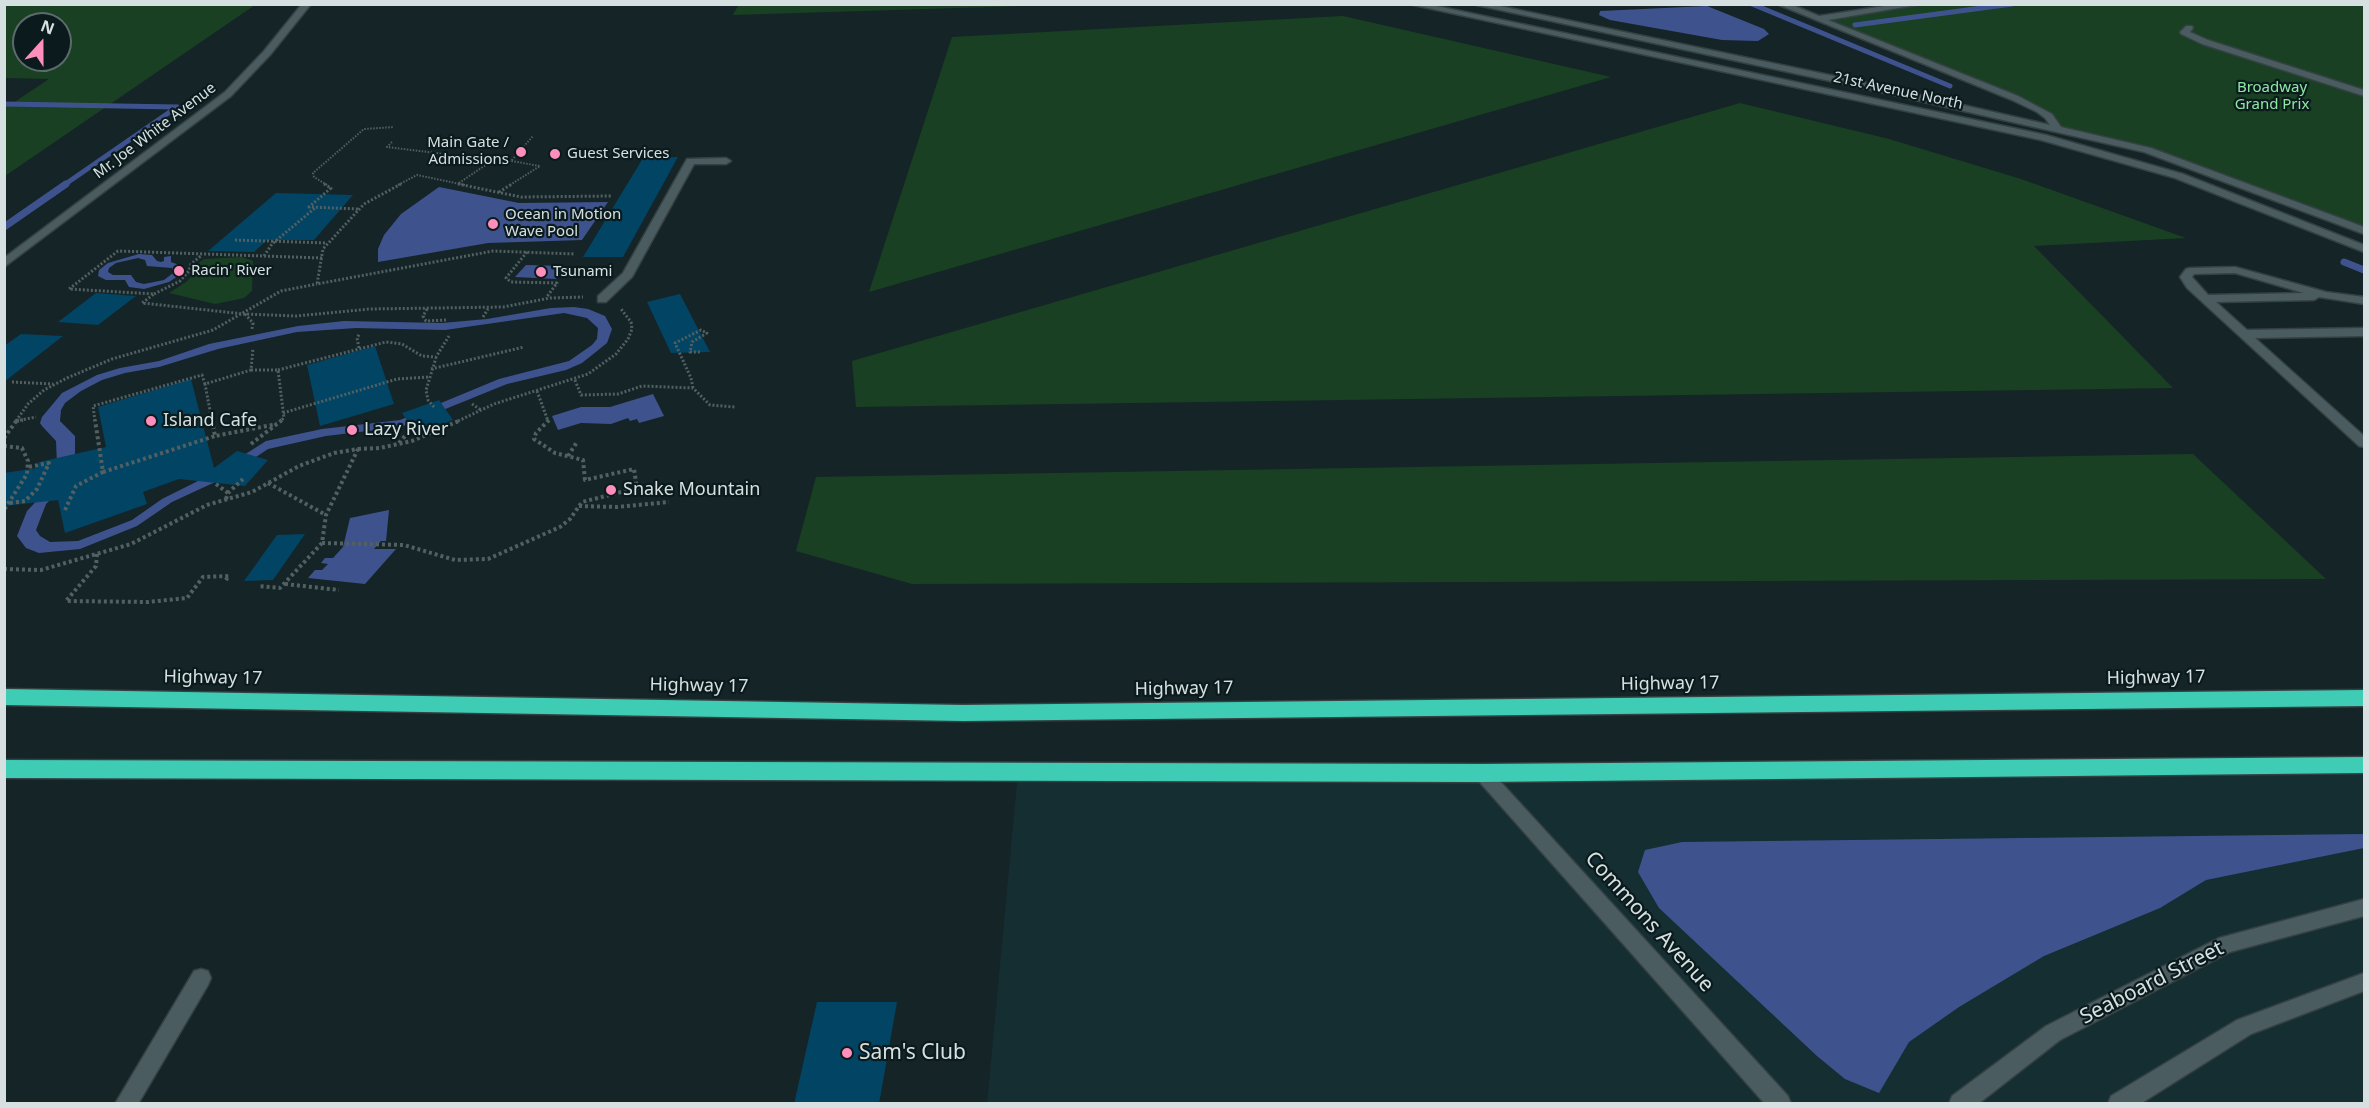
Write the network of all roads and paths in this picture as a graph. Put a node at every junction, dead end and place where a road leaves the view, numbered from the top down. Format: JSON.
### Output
{"nodes":[{"id":1,"x":307,"y":4,"type":"edge"},
{"id":2,"x":1413,"y":4,"type":"edge"},
{"id":3,"x":1476,"y":4,"type":"edge"},
{"id":4,"x":1781,"y":4,"type":"edge"},
{"id":5,"x":1918,"y":4,"type":"edge"},
{"id":6,"x":1817,"y":19,"type":"junction"},
{"id":7,"x":2189,"y":28,"type":"dead end"},
{"id":8,"x":2364,"y":93,"type":"edge"},
{"id":9,"x":394,"y":127,"type":"dead end"},
{"id":10,"x":2056,"y":127,"type":"junction"},
{"id":11,"x":533,"y":136,"type":"dead end"},
{"id":12,"x":392,"y":142,"type":"dead end"},
{"id":13,"x":493,"y":160,"type":"junction"},
{"id":14,"x":511,"y":160,"type":"junction"},
{"id":15,"x":726,"y":161,"type":"dead end"},
{"id":16,"x":458,"y":184,"type":"junction"},
{"id":17,"x":498,"y":192,"type":"junction"},
{"id":18,"x":611,"y":196,"type":"dead end"},
{"id":19,"x":315,"y":207,"type":"junction"},
{"id":20,"x":359,"y":209,"type":"junction"},
{"id":21,"x":2312,"y":211,"type":"junction"},
{"id":22,"x":2295,"y":222,"type":"junction"},
{"id":23,"x":2364,"y":231,"type":"edge"},
{"id":24,"x":235,"y":240,"type":"dead end"},
{"id":25,"x":275,"y":242,"type":"junction"},
{"id":26,"x":328,"y":243,"type":"junction"},
{"id":27,"x":2364,"y":249,"type":"edge"},
{"id":28,"x":527,"y":252,"type":"junction"},
{"id":29,"x":203,"y":254,"type":"junction"},
{"id":30,"x":575,"y":254,"type":"dead end"},
{"id":31,"x":263,"y":256,"type":"junction"},
{"id":32,"x":322,"y":258,"type":"junction"},
{"id":33,"x":4,"y":264,"type":"edge"},
{"id":34,"x":317,"y":285,"type":"junction"},
{"id":35,"x":154,"y":294,"type":"junction"},
{"id":36,"x":2325,"y":295,"type":"junction"},
{"id":37,"x":546,"y":299,"type":"junction"},
{"id":38,"x":602,"y":299,"type":"junction"},
{"id":39,"x":2206,"y":299,"type":"junction"},
{"id":40,"x":2364,"y":300,"type":"edge"},
{"id":41,"x":488,"y":308,"type":"junction"},
{"id":42,"x":427,"y":309,"type":"junction"},
{"id":43,"x":244,"y":314,"type":"junction"},
{"id":44,"x":483,"y":317,"type":"dead end"},
{"id":45,"x":446,"y":320,"type":"dead end"},
{"id":46,"x":252,"y":329,"type":"dead end"},
{"id":47,"x":2364,"y":332,"type":"edge"},
{"id":48,"x":360,"y":333,"type":"dead end"},
{"id":49,"x":2244,"y":334,"type":"junction"},
{"id":50,"x":449,"y":336,"type":"dead end"},
{"id":51,"x":524,"y":346,"type":"dead end"},
{"id":52,"x":253,"y":348,"type":"dead end"},
{"id":53,"x":359,"y":348,"type":"junction"},
{"id":54,"x":699,"y":352,"type":"dead end"},
{"id":55,"x":436,"y":357,"type":"junction"},
{"id":56,"x":431,"y":369,"type":"junction"},
{"id":57,"x":251,"y":370,"type":"junction"},
{"id":58,"x":278,"y":370,"type":"junction"},
{"id":59,"x":429,"y":377,"type":"junction"},
{"id":60,"x":575,"y":380,"type":"junction"},
{"id":61,"x":12,"y":382,"type":"dead end"},
{"id":62,"x":55,"y":384,"type":"junction"},
{"id":63,"x":205,"y":384,"type":"junction"},
{"id":64,"x":693,"y":388,"type":"junction"},
{"id":65,"x":537,"y":391,"type":"junction"},
{"id":66,"x":472,"y":404,"type":"dead end"},
{"id":67,"x":735,"y":406,"type":"dead end"},
{"id":68,"x":434,"y":407,"type":"dead end"},
{"id":69,"x":481,"y":410,"type":"junction"},
{"id":70,"x":284,"y":413,"type":"junction"},
{"id":71,"x":36,"y":417,"type":"dead end"},
{"id":72,"x":16,"y":421,"type":"junction"},
{"id":73,"x":277,"y":424,"type":"junction"},
{"id":74,"x":427,"y":424,"type":"dead end"},
{"id":75,"x":215,"y":436,"type":"junction"},
{"id":76,"x":4,"y":438,"type":"edge"},
{"id":77,"x":577,"y":441,"type":"dead end"},
{"id":78,"x":2364,"y":443,"type":"edge"},
{"id":79,"x":251,"y":444,"type":"dead end"},
{"id":80,"x":399,"y":444,"type":"junction"},
{"id":81,"x":4,"y":446,"type":"edge"},
{"id":82,"x":358,"y":449,"type":"junction"},
{"id":83,"x":568,"y":456,"type":"junction"},
{"id":84,"x":28,"y":467,"type":"junction"},
{"id":85,"x":104,"y":472,"type":"junction"},
{"id":86,"x":243,"y":479,"type":"dead end"},
{"id":87,"x":268,"y":482,"type":"junction"},
{"id":88,"x":216,"y":484,"type":"dead end"},
{"id":89,"x":637,"y":488,"type":"junction"},
{"id":90,"x":670,"y":491,"type":"dead end"},
{"id":91,"x":228,"y":493,"type":"junction"},
{"id":92,"x":225,"y":500,"type":"junction"},
{"id":93,"x":669,"y":502,"type":"dead end"},
{"id":94,"x":9,"y":503,"type":"junction"},
{"id":95,"x":579,"y":506,"type":"junction"},
{"id":96,"x":4,"y":510,"type":"edge"},
{"id":97,"x":65,"y":510,"type":"dead end"},
{"id":98,"x":326,"y":515,"type":"junction"},
{"id":99,"x":322,"y":543,"type":"junction"},
{"id":100,"x":97,"y":554,"type":"junction"},
{"id":101,"x":4,"y":569,"type":"edge"},
{"id":102,"x":225,"y":581,"type":"dead end"},
{"id":103,"x":284,"y":584,"type":"junction"},
{"id":104,"x":258,"y":586,"type":"dead end"},
{"id":105,"x":339,"y":590,"type":"dead end"},
{"id":106,"x":4,"y":697,"type":"edge"},
{"id":107,"x":2364,"y":698,"type":"edge"},
{"id":108,"x":2364,"y":765,"type":"edge"},
{"id":109,"x":4,"y":769,"type":"edge"},
{"id":110,"x":1482,"y":773,"type":"junction"},
{"id":111,"x":2364,"y":908,"type":"edge"},
{"id":112,"x":201,"y":978,"type":"dead end"},
{"id":113,"x":2364,"y":982,"type":"edge"},
{"id":114,"x":126,"y":1104,"type":"edge"},
{"id":115,"x":1780,"y":1104,"type":"edge"},
{"id":116,"x":1960,"y":1104,"type":"edge"},
{"id":117,"x":2119,"y":1104,"type":"edge"}],
"edges":[{"from":1,"to":33,"type":"street","name":"Mr. Joe White Avenue"},
{"from":2,"to":22,"type":"street","name":"21st Avenue North"},
{"from":3,"to":10,"type":"street","name":"21st Avenue North"},
{"from":4,"to":6,"type":"street"},
{"from":5,"to":6,"type":"street"},
{"from":6,"to":10,"type":"street"},
{"from":7,"to":8,"type":"street"},
{"from":9,"to":19,"type":"path"},
{"from":10,"to":21,"type":"street","name":"21st Avenue North"},
{"from":11,"to":14,"type":"path"},
{"from":12,"to":13,"type":"path"},
{"from":13,"to":14,"type":"path"},
{"from":13,"to":16,"type":"path"},
{"from":14,"to":17,"type":"path"},
{"from":15,"to":38,"type":"street"},
{"from":16,"to":17,"type":"path"},
{"from":16,"to":20,"type":"path"},
{"from":17,"to":18,"type":"path"},
{"from":19,"to":20,"type":"path"},
{"from":19,"to":25,"type":"path"},
{"from":20,"to":26,"type":"path"},
{"from":21,"to":22,"type":"street"},
{"from":21,"to":23,"type":"street","name":"21st Avenue North"},
{"from":22,"to":27,"type":"street","name":"21st Avenue North"},
{"from":24,"to":25,"type":"path"},
{"from":25,"to":26,"type":"path"},
{"from":25,"to":31,"type":"path"},
{"from":26,"to":32,"type":"path"},
{"from":28,"to":30,"type":"path"},
{"from":28,"to":34,"type":"path"},
{"from":28,"to":37,"type":"path"},
{"from":29,"to":31,"type":"path"},
{"from":29,"to":35,"type":"path"},
{"from":29,"to":35,"type":"path"},
{"from":31,"to":32,"type":"path"},
{"from":32,"to":34,"type":"path"},
{"from":34,"to":43,"type":"path"},
{"from":35,"to":43,"type":"path"},
{"from":36,"to":39,"type":"street"},
{"from":36,"to":39,"type":"street"},
{"from":36,"to":40,"type":"street"},
{"from":37,"to":38,"type":"path"},
{"from":37,"to":41,"type":"path"},
{"from":38,"to":60,"type":"path"},
{"from":39,"to":49,"type":"street"},
{"from":41,"to":42,"type":"path"},
{"from":41,"to":44,"type":"path"},
{"from":42,"to":43,"type":"path"},
{"from":42,"to":45,"type":"path"},
{"from":43,"to":46,"type":"path"},
{"from":43,"to":62,"type":"path"},
{"from":47,"to":49,"type":"street"},
{"from":48,"to":53,"type":"path"},
{"from":49,"to":78,"type":"street"},
{"from":50,"to":55,"type":"path"},
{"from":51,"to":56,"type":"path"},
{"from":52,"to":57,"type":"path"},
{"from":53,"to":55,"type":"path"},
{"from":53,"to":58,"type":"path"},
{"from":54,"to":64,"type":"path"},
{"from":55,"to":56,"type":"path"},
{"from":56,"to":59,"type":"path"},
{"from":57,"to":58,"type":"path"},
{"from":57,"to":63,"type":"path"},
{"from":58,"to":70,"type":"path"},
{"from":59,"to":68,"type":"path"},
{"from":59,"to":70,"type":"path"},
{"from":60,"to":64,"type":"path"},
{"from":60,"to":65,"type":"path"},
{"from":61,"to":62,"type":"path"},
{"from":62,"to":72,"type":"path"},
{"from":63,"to":75,"type":"path"},
{"from":63,"to":85,"type":"path"},
{"from":64,"to":67,"type":"path"},
{"from":65,"to":69,"type":"path"},
{"from":65,"to":83,"type":"path"},
{"from":66,"to":69,"type":"path"},
{"from":69,"to":80,"type":"path"},
{"from":70,"to":73,"type":"path"},
{"from":71,"to":72,"type":"path"},
{"from":72,"to":76,"type":"path"},
{"from":73,"to":75,"type":"path"},
{"from":73,"to":79,"type":"path"},
{"from":74,"to":80,"type":"path"},
{"from":75,"to":85,"type":"path"},
{"from":77,"to":83,"type":"path"},
{"from":80,"to":82,"type":"path"},
{"from":81,"to":84,"type":"path"},
{"from":82,"to":87,"type":"path"},
{"from":82,"to":98,"type":"path"},
{"from":83,"to":89,"type":"path"},
{"from":84,"to":94,"type":"path"},
{"from":84,"to":94,"type":"path"},
{"from":85,"to":97,"type":"path"},
{"from":86,"to":91,"type":"path"},
{"from":87,"to":92,"type":"path"},
{"from":87,"to":98,"type":"path"},
{"from":88,"to":91,"type":"path"},
{"from":89,"to":90,"type":"path"},
{"from":89,"to":95,"type":"path"},
{"from":91,"to":92,"type":"path"},
{"from":92,"to":100,"type":"path"},
{"from":93,"to":95,"type":"path"},
{"from":94,"to":96,"type":"path"},
{"from":95,"to":99,"type":"path"},
{"from":98,"to":99,"type":"path"},
{"from":99,"to":103,"type":"path"},
{"from":100,"to":101,"type":"path"},
{"from":100,"to":102,"type":"path"},
{"from":103,"to":104,"type":"path"},
{"from":103,"to":105,"type":"path"},
{"from":106,"to":107,"type":"highway","name":"Highway 17"},
{"from":108,"to":110,"type":"highway"},
{"from":109,"to":110,"type":"highway"},
{"from":110,"to":115,"type":"street","name":"Commons Avenue"},
{"from":111,"to":116,"type":"street","name":"Seaboard Street"},
{"from":112,"to":114,"type":"street"},
{"from":113,"to":117,"type":"street"}]}
